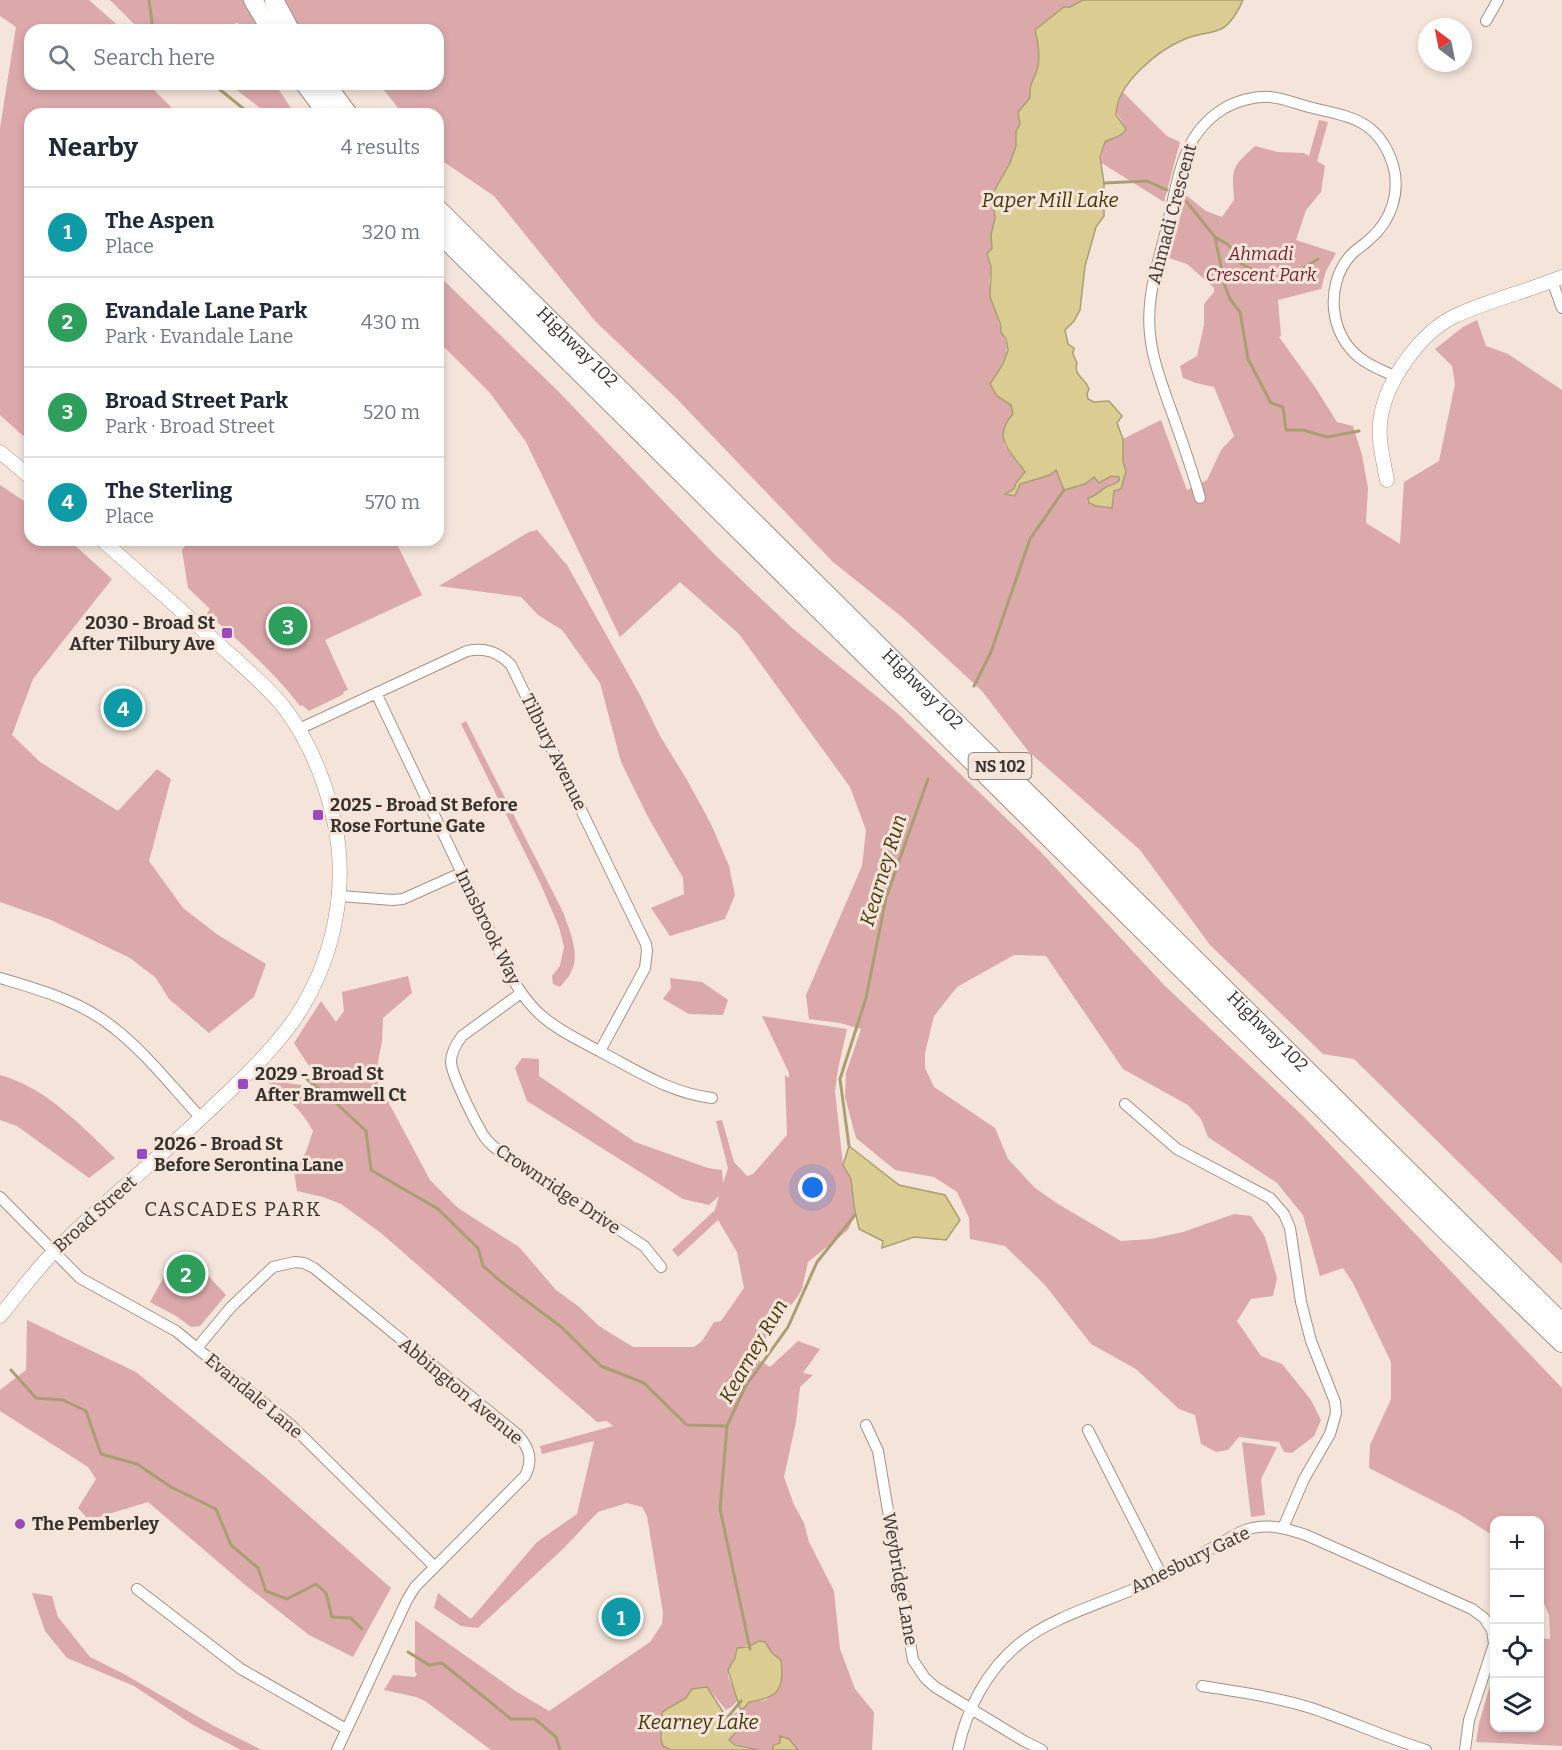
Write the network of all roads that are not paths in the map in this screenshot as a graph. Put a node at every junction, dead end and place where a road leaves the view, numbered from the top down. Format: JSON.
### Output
{"nodes":[{"id":1,"x":253,"y":0,"type":"edge"},
{"id":2,"x":274,"y":0,"type":"edge"},
{"id":3,"x":1498,"y":0,"type":"edge"},
{"id":4,"x":1486,"y":21,"type":"dead end"},
{"id":5,"x":267,"y":24,"type":"edge"},
{"id":6,"x":287,"y":24,"type":"edge"},
{"id":7,"x":309,"y":90,"type":"edge"},
{"id":8,"x":330,"y":90,"type":"edge"},
{"id":9,"x":323,"y":108,"type":"edge"},
{"id":10,"x":344,"y":108,"type":"edge"},
{"id":11,"x":444,"y":215,"type":"edge"},
{"id":12,"x":444,"y":238,"type":"edge"},
{"id":13,"x":1557,"y":279,"type":"edge"},
{"id":14,"x":1562,"y":308,"type":"edge"},
{"id":15,"x":1396,"y":377,"type":"junction"},
{"id":16,"x":0,"y":452,"type":"edge"},
{"id":17,"x":24,"y":472,"type":"edge"},
{"id":18,"x":1387,"y":480,"type":"dead end"},
{"id":19,"x":1200,"y":498,"type":"dead end"},
{"id":20,"x":109,"y":546,"type":"edge"},
{"id":21,"x":376,"y":693,"type":"junction"},
{"id":22,"x":299,"y":729,"type":"junction"},
{"id":23,"x":461,"y":873,"type":"junction"},
{"id":24,"x":340,"y":896,"type":"junction"},
{"id":25,"x":0,"y":978,"type":"edge"},
{"id":26,"x":521,"y":993,"type":"junction"},
{"id":27,"x":600,"y":1051,"type":"junction"},
{"id":28,"x":712,"y":1098,"type":"dead end"},
{"id":29,"x":1125,"y":1104,"type":"dead end"},
{"id":30,"x":201,"y":1118,"type":"junction"},
{"id":31,"x":0,"y":1197,"type":"edge"},
{"id":32,"x":53,"y":1252,"type":"junction"},
{"id":33,"x":661,"y":1268,"type":"dead end"},
{"id":34,"x":0,"y":1316,"type":"edge"},
{"id":35,"x":1562,"y":1323,"type":"edge"},
{"id":36,"x":1562,"y":1343,"type":"edge"},
{"id":37,"x":197,"y":1348,"type":"junction"},
{"id":38,"x":866,"y":1425,"type":"dead end"},
{"id":39,"x":1088,"y":1430,"type":"dead end"},
{"id":40,"x":1283,"y":1528,"type":"junction"},
{"id":41,"x":435,"y":1567,"type":"junction"},
{"id":42,"x":1162,"y":1576,"type":"junction"},
{"id":43,"x":137,"y":1589,"type":"dead end"},
{"id":44,"x":1202,"y":1686,"type":"dead end"},
{"id":45,"x":971,"y":1709,"type":"junction"},
{"id":46,"x":346,"y":1729,"type":"junction"},
{"id":47,"x":337,"y":1750,"type":"edge"},
{"id":48,"x":958,"y":1750,"type":"edge"},
{"id":49,"x":1042,"y":1750,"type":"edge"},
{"id":50,"x":1426,"y":1750,"type":"edge"},
{"id":51,"x":1465,"y":1750,"type":"edge"}],
"edges":[{"from":1,"to":5,"type":"highway"},
{"from":2,"to":6,"type":"highway"},
{"from":3,"to":4,"type":"street"},
{"from":7,"to":9,"type":"highway"},
{"from":8,"to":10,"type":"highway"},
{"from":11,"to":35,"type":"highway","name":"Highway 102","number":"NS 102"},
{"from":12,"to":36,"type":"highway","name":"Highway 102","number":"NS 102"},
{"from":13,"to":14,"type":"street"},
{"from":13,"to":15,"type":"street"},
{"from":15,"to":18,"type":"street"},
{"from":15,"to":19,"type":"street","name":"Ahmadi Crescent"},
{"from":16,"to":17,"type":"street"},
{"from":20,"to":22,"type":"street","name":"Broad Street"},
{"from":21,"to":22,"type":"street","name":"Tilbury Avenue"},
{"from":21,"to":23,"type":"street","name":"Innsbrook Way"},
{"from":21,"to":27,"type":"street","name":"Tilbury Avenue"},
{"from":22,"to":24,"type":"street","name":"Broad Street"},
{"from":23,"to":24,"type":"street"},
{"from":23,"to":26,"type":"street","name":"Innsbrook Way"},
{"from":24,"to":30,"type":"street","name":"Broad Street"},
{"from":25,"to":30,"type":"street"},
{"from":26,"to":27,"type":"street","name":"Innsbrook Way"},
{"from":26,"to":33,"type":"street","name":"Crownridge Drive"},
{"from":27,"to":28,"type":"street","name":"Innsbrook Way"},
{"from":29,"to":40,"type":"street"},
{"from":30,"to":32,"type":"street","name":"Broad Street"},
{"from":31,"to":32,"type":"street","name":"Evandale Lane"},
{"from":32,"to":34,"type":"street","name":"Broad Street"},
{"from":32,"to":37,"type":"street","name":"Evandale Lane"},
{"from":37,"to":41,"type":"street","name":"Evandale Lane"},
{"from":37,"to":41,"type":"street","name":"Abbington Avenue"},
{"from":38,"to":45,"type":"street","name":"Weybridge Lane"},
{"from":39,"to":42,"type":"street"},
{"from":40,"to":42,"type":"street","name":"Amesbury Gate"},
{"from":40,"to":51,"type":"street","name":"Amesbury Gate"},
{"from":41,"to":46,"type":"street","name":"Abbington Avenue"},
{"from":42,"to":45,"type":"street","name":"Amesbury Gate"},
{"from":43,"to":46,"type":"street"},
{"from":44,"to":50,"type":"street"},
{"from":45,"to":48,"type":"street","name":"Amesbury Gate"},
{"from":45,"to":49,"type":"street","name":"Weybridge Lane"},
{"from":46,"to":47,"type":"street","name":"Abbington Avenue"}]}
